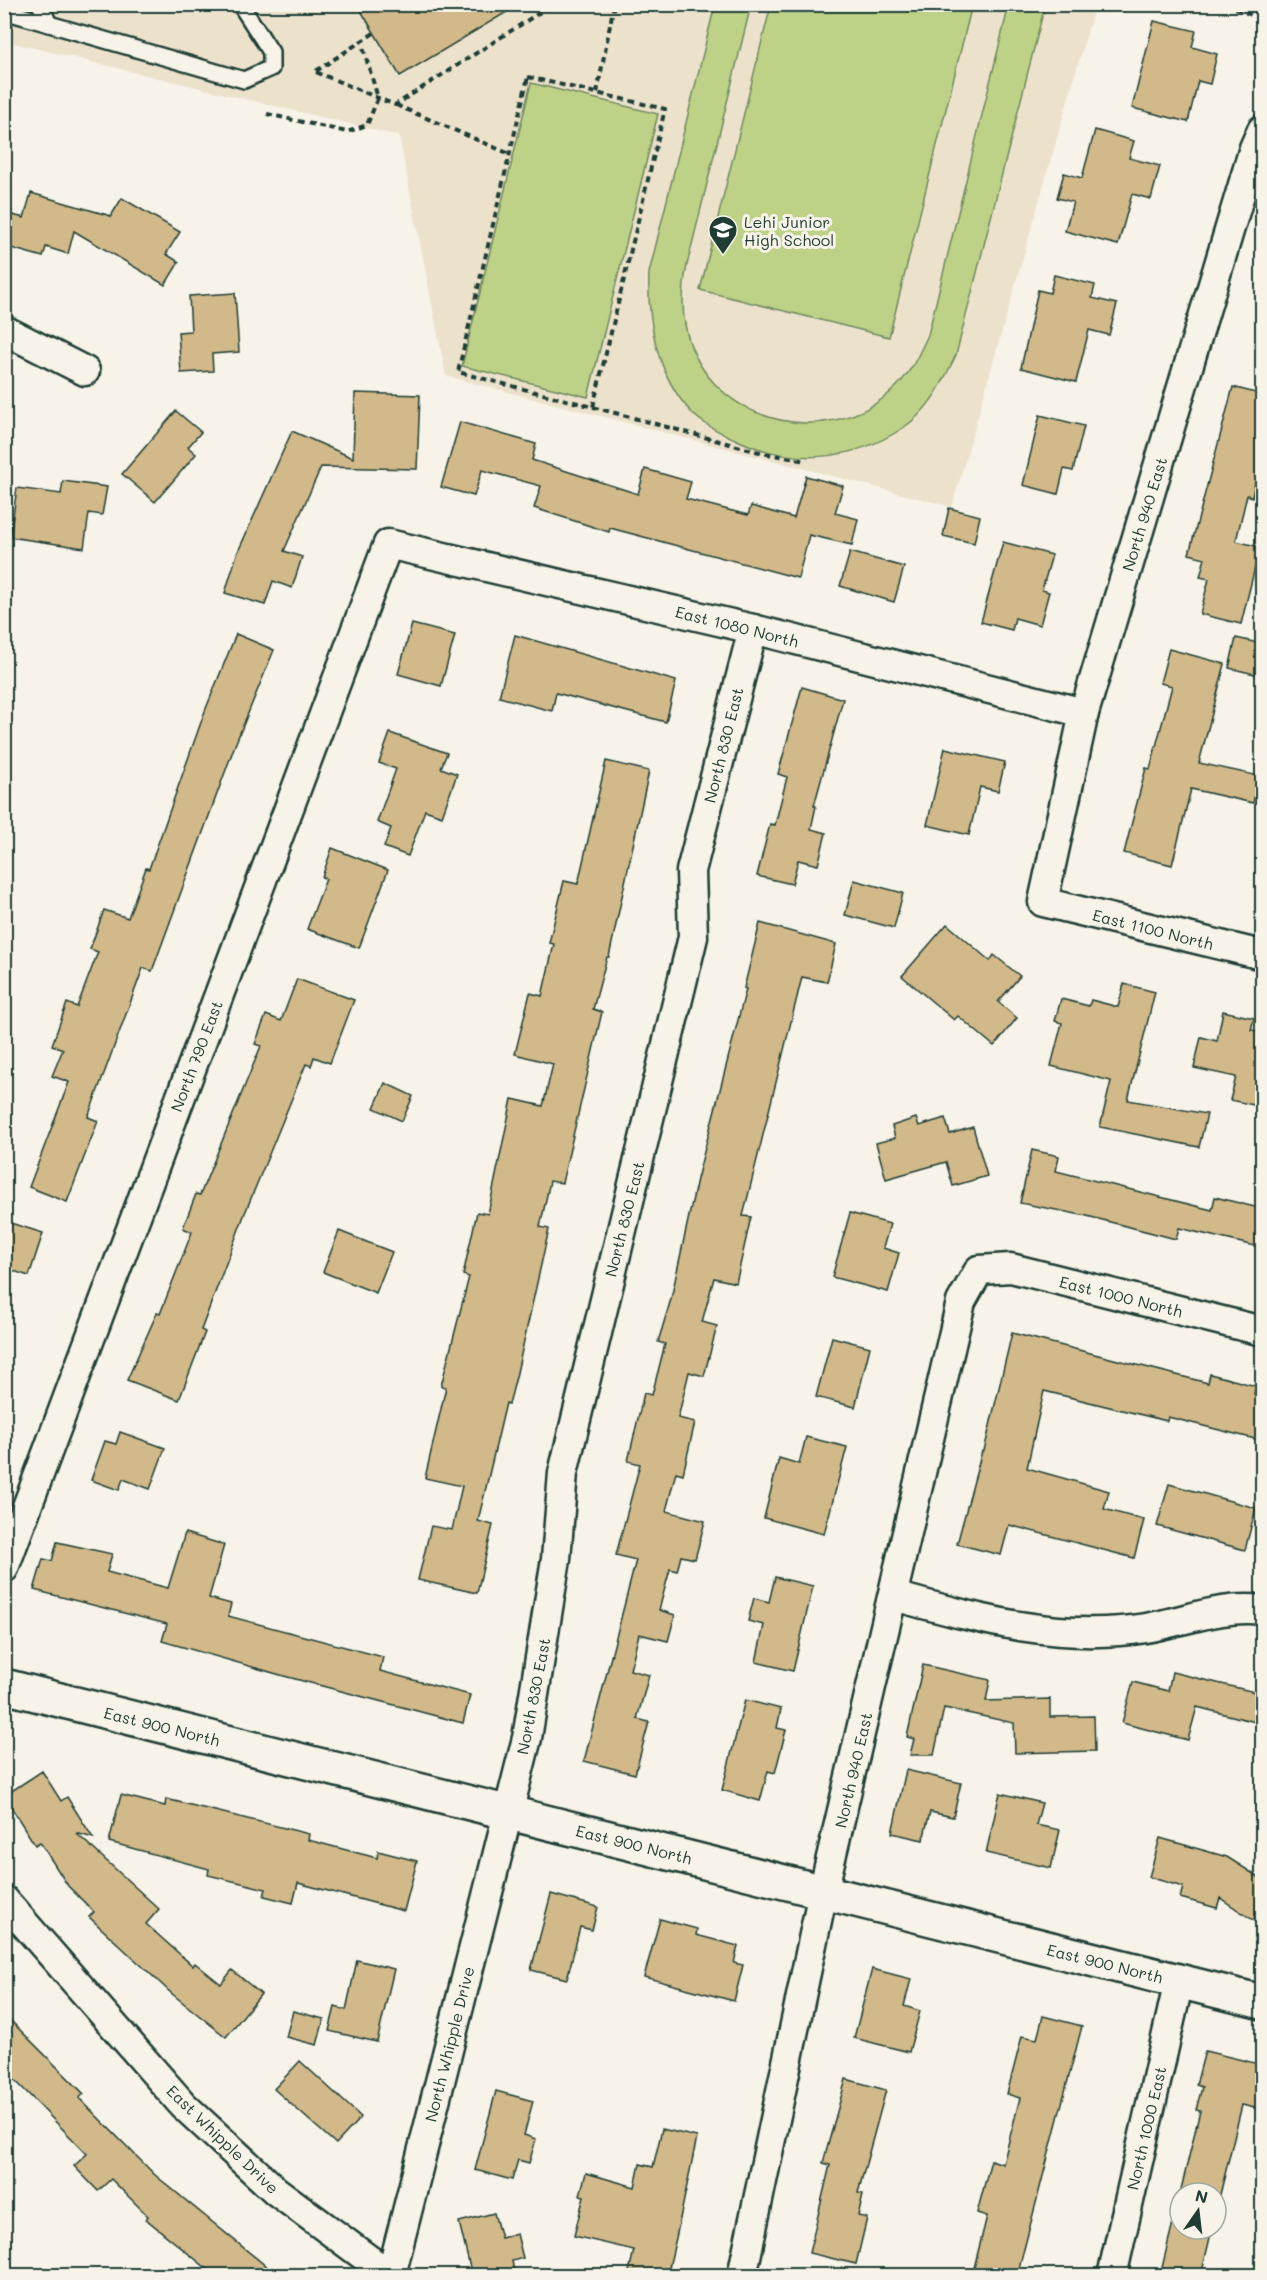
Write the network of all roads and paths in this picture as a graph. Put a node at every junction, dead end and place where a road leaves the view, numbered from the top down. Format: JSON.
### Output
{"nodes":[{"id":1,"x":40,"y":4,"type":"edge"},
{"id":2,"x":240,"y":4,"type":"edge"},
{"id":3,"x":553,"y":4,"type":"edge"},
{"id":4,"x":614,"y":4,"type":"edge"},
{"id":5,"x":1226,"y":4,"type":"edge"},
{"id":6,"x":4,"y":11,"type":"edge"},
{"id":7,"x":1256,"y":17,"type":"dead end"},
{"id":8,"x":49,"y":24,"type":"junction"},
{"id":9,"x":374,"y":33,"type":"dead end"},
{"id":10,"x":362,"y":44,"type":"junction"},
{"id":11,"x":597,"y":93,"type":"junction"},
{"id":12,"x":378,"y":98,"type":"junction"},
{"id":13,"x":395,"y":105,"type":"junction"},
{"id":14,"x":267,"y":114,"type":"dead end"},
{"id":15,"x":1263,"y":130,"type":"edge"},
{"id":16,"x":510,"y":154,"type":"junction"},
{"id":17,"x":4,"y":330,"type":"edge"},
{"id":18,"x":85,"y":371,"type":"dead end"},
{"id":19,"x":593,"y":407,"type":"junction"},
{"id":20,"x":806,"y":461,"type":"dead end"},
{"id":21,"x":388,"y":544,"type":"joint"},
{"id":22,"x":753,"y":630,"type":"junction"},
{"id":23,"x":1084,"y":713,"type":"junction"},
{"id":24,"x":1043,"y":902,"type":"joint"},
{"id":25,"x":1263,"y":955,"type":"edge"},
{"id":26,"x":979,"y":1270,"type":"joint"},
{"id":27,"x":1263,"y":1331,"type":"edge"},
{"id":28,"x":4,"y":1568,"type":"edge"},
{"id":29,"x":894,"y":1596,"type":"junction"},
{"id":30,"x":1263,"y":1610,"type":"edge"},
{"id":31,"x":4,"y":1686,"type":"edge"},
{"id":32,"x":507,"y":1812,"type":"junction"},
{"id":33,"x":824,"y":1892,"type":"junction"},
{"id":34,"x":4,"y":1900,"type":"edge"},
{"id":35,"x":1179,"y":1981,"type":"junction"},
{"id":36,"x":1263,"y":2002,"type":"edge"},
{"id":37,"x":391,"y":2275,"type":"edge"},
{"id":38,"x":742,"y":2276,"type":"edge"},
{"id":39,"x":1112,"y":2276,"type":"edge"}],
"edges":[{"from":1,"to":8,"type":"lane"},
{"from":2,"to":8,"type":"lane"},
{"from":3,"to":13,"type":"path"},
{"from":4,"to":11,"type":"path"},
{"from":5,"to":7,"type":"path"},
{"from":6,"to":8,"type":"lane"},
{"from":9,"to":10,"type":"path"},
{"from":10,"to":12,"type":"path"},
{"from":10,"to":12,"type":"path"},
{"from":11,"to":16,"type":"path"},
{"from":11,"to":19,"type":"path"},
{"from":12,"to":13,"type":"path"},
{"from":12,"to":14,"type":"path"},
{"from":13,"to":16,"type":"path"},
{"from":15,"to":23,"type":"street","name":"North 940 East"},
{"from":16,"to":19,"type":"path"},
{"from":17,"to":18,"type":"street"},
{"from":19,"to":20,"type":"path"},
{"from":21,"to":22,"type":"street","name":"East 1080 North"},
{"from":21,"to":28,"type":"street","name":"North 790 East"},
{"from":22,"to":23,"type":"street","name":"East 1080 North"},
{"from":22,"to":32,"type":"street","name":"North 830 East"},
{"from":23,"to":24,"type":"street","name":"North 940 East"},
{"from":24,"to":25,"type":"street","name":"East 1100 North"},
{"from":26,"to":27,"type":"street","name":"East 1000 North"},
{"from":26,"to":29,"type":"street","name":"North 940 East"},
{"from":29,"to":30,"type":"street"},
{"from":29,"to":33,"type":"street","name":"North 940 East"},
{"from":31,"to":32,"type":"street","name":"East 900 North"},
{"from":32,"to":33,"type":"street","name":"East 900 North"},
{"from":32,"to":37,"type":"street","name":"North Whipple Drive"},
{"from":33,"to":35,"type":"street","name":"East 900 North"},
{"from":33,"to":38,"type":"street","name":"North 940 East"},
{"from":34,"to":37,"type":"street","name":"East Whipple Drive"},
{"from":35,"to":36,"type":"street","name":"East 900 North"},
{"from":35,"to":39,"type":"street","name":"North 1000 East"}]}
